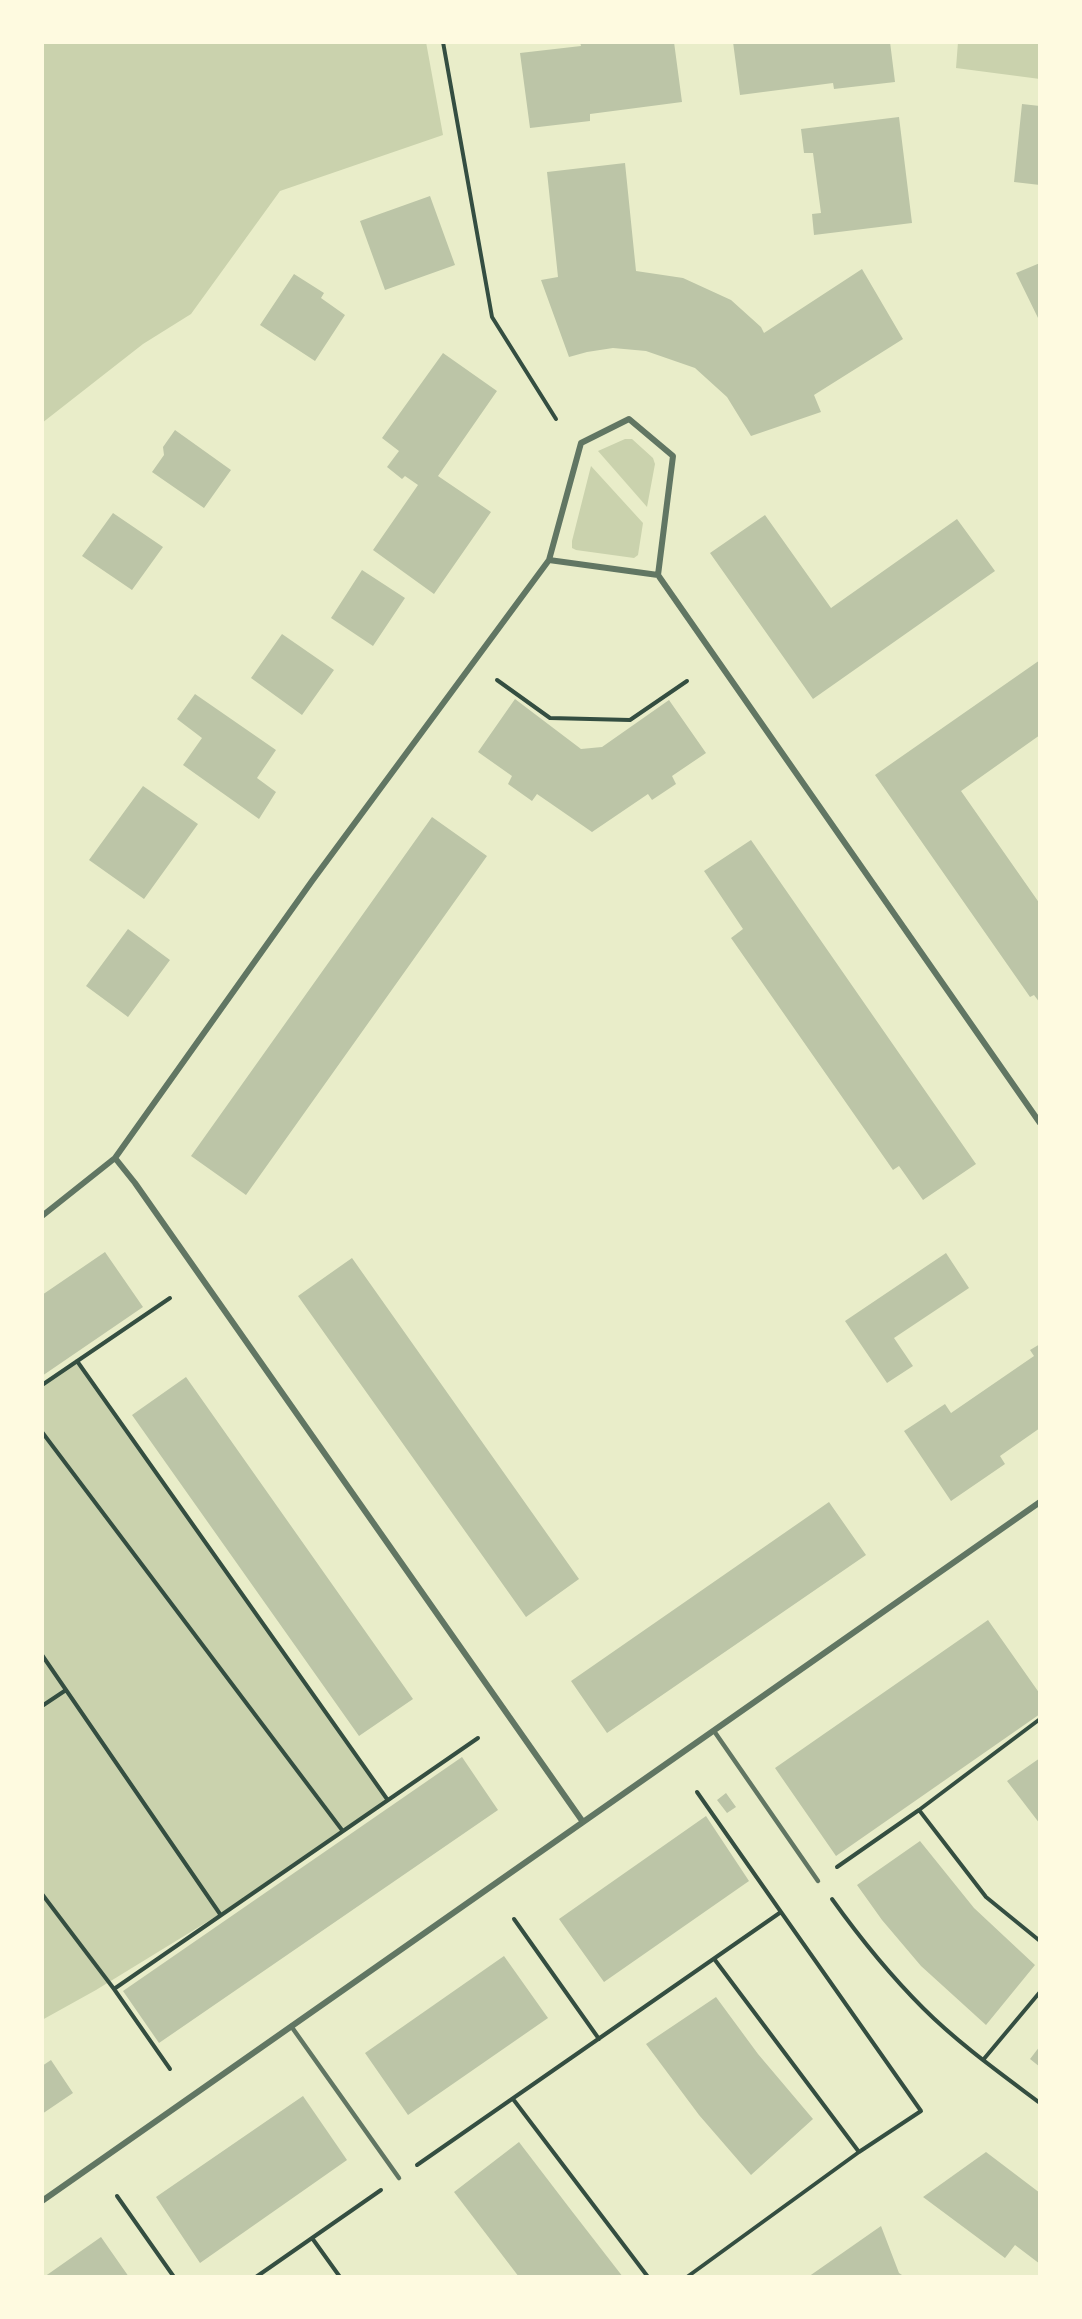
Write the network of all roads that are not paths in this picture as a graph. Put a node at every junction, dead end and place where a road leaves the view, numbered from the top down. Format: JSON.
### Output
{"nodes":[{"id":1,"x":549,"y":560,"type":"junction"},
{"id":2,"x":658,"y":575,"type":"junction"},
{"id":3,"x":1040,"y":1123,"type":"edge"},
{"id":4,"x":115,"y":1158,"type":"junction"},
{"id":5,"x":42,"y":1216,"type":"edge"},
{"id":6,"x":1040,"y":1502,"type":"edge"},
{"id":7,"x":714,"y":1731,"type":"junction"},
{"id":8,"x":583,"y":1822,"type":"junction"},
{"id":9,"x":818,"y":1881,"type":"road end"},
{"id":10,"x":291,"y":2026,"type":"junction"},
{"id":11,"x":399,"y":2178,"type":"road end"},
{"id":12,"x":42,"y":2201,"type":"edge"}],
"edges":[{"from":1,"to":2,"type":"street"},
{"from":1,"to":2,"type":"street"},
{"from":1,"to":4,"type":"street"},
{"from":2,"to":3,"type":"street"},
{"from":4,"to":5,"type":"street"},
{"from":4,"to":8,"type":"street"},
{"from":6,"to":7,"type":"street"},
{"from":7,"to":8,"type":"street"},
{"from":7,"to":9,"type":"lane"},
{"from":8,"to":10,"type":"street"},
{"from":10,"to":11,"type":"lane"},
{"from":10,"to":12,"type":"street"}]}
